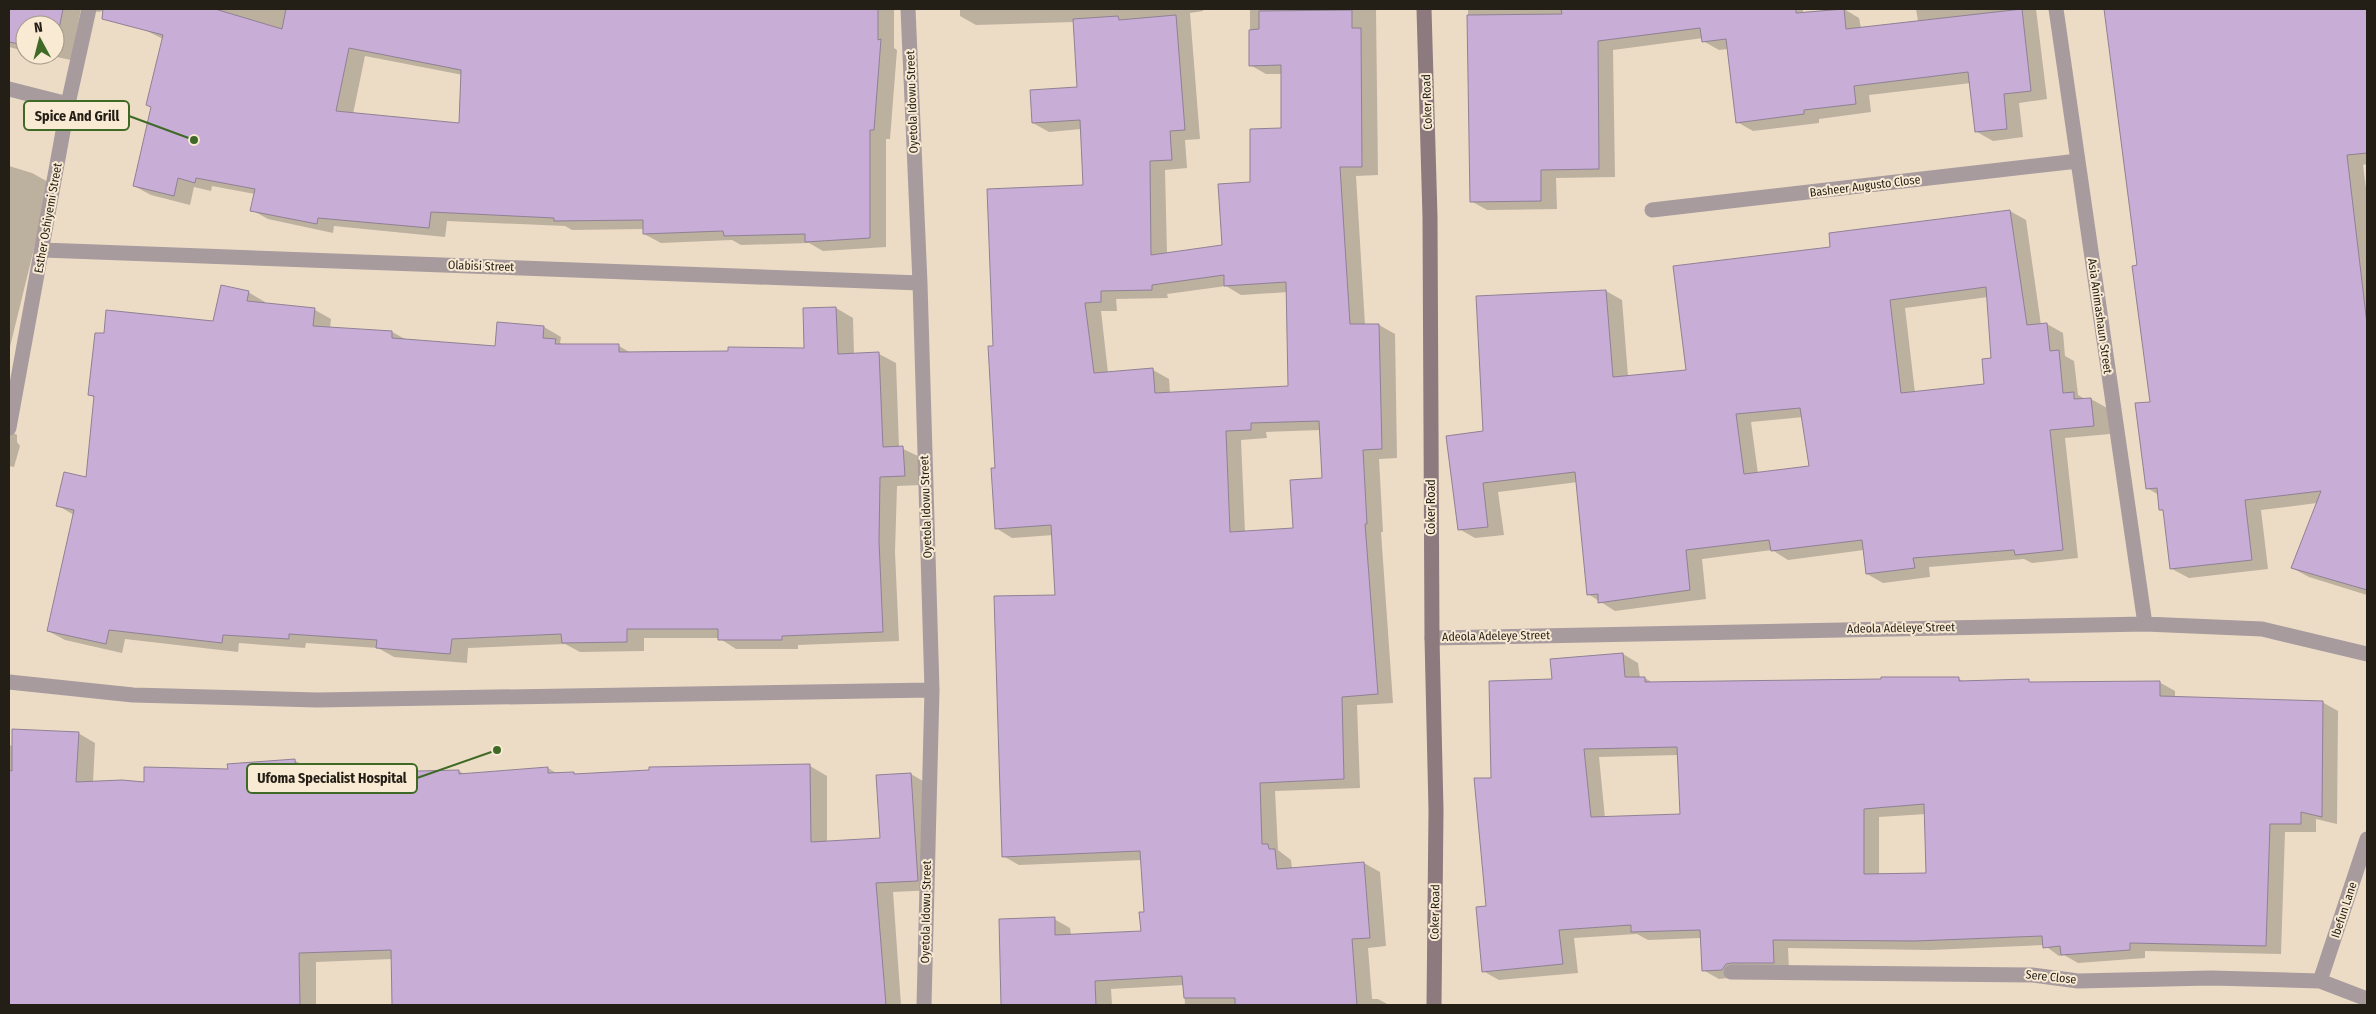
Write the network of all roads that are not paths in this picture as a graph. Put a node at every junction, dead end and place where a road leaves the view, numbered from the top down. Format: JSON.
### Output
{"nodes":[{"id":1,"x":89,"y":9,"type":"edge"},
{"id":2,"x":908,"y":9,"type":"edge"},
{"id":3,"x":1424,"y":9,"type":"edge"},
{"id":4,"x":2056,"y":9,"type":"edge"},
{"id":5,"x":9,"y":89,"type":"edge"},
{"id":6,"x":68,"y":104,"type":"junction"},
{"id":7,"x":2078,"y":161,"type":"junction"},
{"id":8,"x":1652,"y":210,"type":"dead end"},
{"id":9,"x":43,"y":250,"type":"junction"},
{"id":10,"x":920,"y":283,"type":"junction"},
{"id":11,"x":9,"y":428,"type":"edge"},
{"id":12,"x":2145,"y":624,"type":"junction"},
{"id":13,"x":1432,"y":638,"type":"junction"},
{"id":14,"x":2367,"y":654,"type":"edge"},
{"id":15,"x":9,"y":682,"type":"edge"},
{"id":16,"x":932,"y":690,"type":"junction"},
{"id":17,"x":2367,"y":839,"type":"edge"},
{"id":18,"x":1731,"y":972,"type":"dead end"},
{"id":19,"x":2320,"y":981,"type":"junction"},
{"id":20,"x":2367,"y":999,"type":"edge"},
{"id":21,"x":924,"y":1005,"type":"edge"},
{"id":22,"x":1434,"y":1005,"type":"edge"}],
"edges":[{"from":1,"to":6,"type":"street","name":"Esther Oshiyemi Street"},
{"from":2,"to":10,"type":"street","name":"Oyetola Idowu Street"},
{"from":3,"to":13,"type":"main road","name":"Coker Road"},
{"from":4,"to":7,"type":"street","name":"Asia Animashaun Street"},
{"from":5,"to":6,"type":"street"},
{"from":6,"to":9,"type":"street","name":"Esther Oshiyemi Street"},
{"from":7,"to":8,"type":"street","name":"Basheer Augusto Close"},
{"from":7,"to":12,"type":"street","name":"Asia Animashaun Street"},
{"from":9,"to":10,"type":"street","name":"Olabisi Street"},
{"from":9,"to":11,"type":"street","name":"Esther Oshiyemi Street"},
{"from":10,"to":16,"type":"street","name":"Oyetola Idowu Street"},
{"from":12,"to":13,"type":"street","name":"Adeola Adeleye Street"},
{"from":12,"to":14,"type":"street","name":"Adeola Adeleye Street"},
{"from":13,"to":22,"type":"main road","name":"Coker Road"},
{"from":15,"to":16,"type":"street"},
{"from":16,"to":21,"type":"street","name":"Oyetola Idowu Street"},
{"from":17,"to":19,"type":"street","name":"Ibefun Lane"},
{"from":18,"to":19,"type":"street","name":"Sere Close"},
{"from":19,"to":20,"type":"street","name":"Sere Close"}]}
